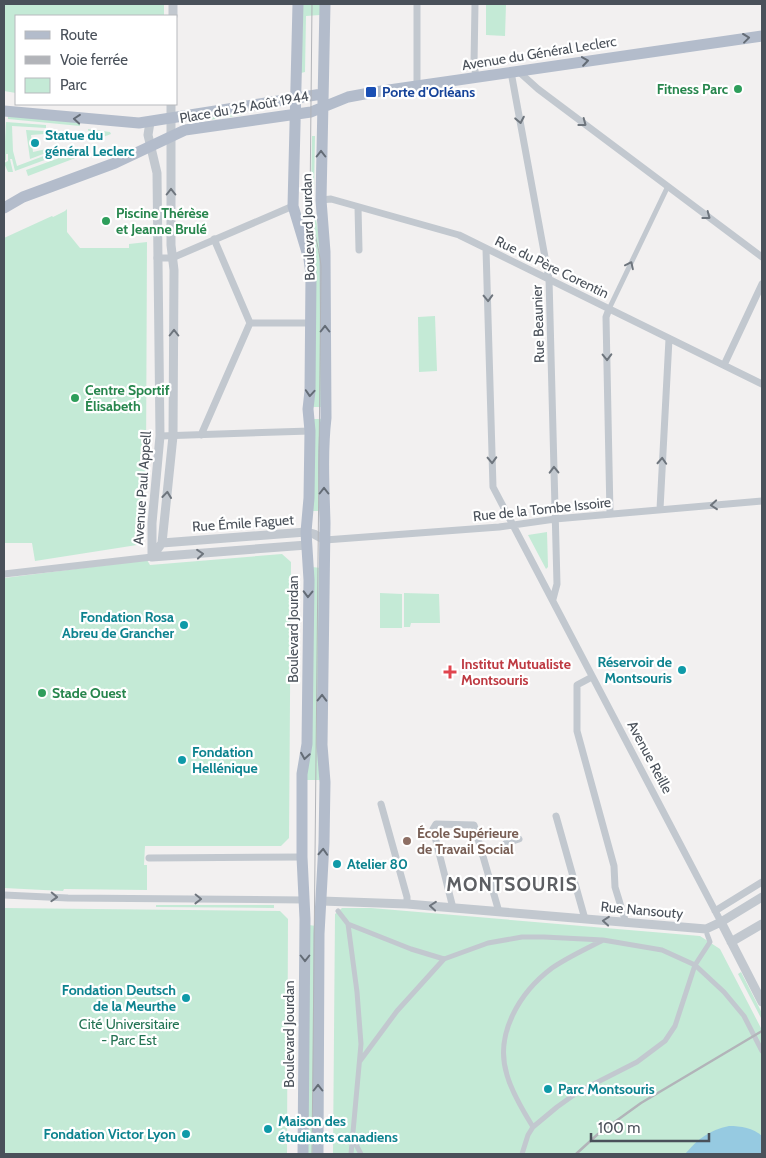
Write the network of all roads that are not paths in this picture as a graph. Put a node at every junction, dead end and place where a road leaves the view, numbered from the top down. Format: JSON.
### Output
{"nodes":[{"id":1,"x":298,"y":4,"type":"edge"},
{"id":2,"x":325,"y":4,"type":"edge"},
{"id":3,"x":417,"y":4,"type":"edge"},
{"id":4,"x":475,"y":4,"type":"edge"},
{"id":5,"x":762,"y":36,"type":"edge"},
{"id":6,"x":514,"y":71,"type":"junction"},
{"id":7,"x":476,"y":77,"type":"junction"},
{"id":8,"x":417,"y":86,"type":"junction"},
{"id":9,"x":322,"y":94,"type":"junction"},
{"id":10,"x":171,"y":105,"type":"edge"},
{"id":11,"x":296,"y":106,"type":"junction"},
{"id":12,"x":322,"y":108,"type":"junction"},
{"id":13,"x":4,"y":111,"type":"edge"},
{"id":14,"x":170,"y":118,"type":"junction"},
{"id":15,"x":150,"y":122,"type":"junction"},
{"id":16,"x":171,"y":137,"type":"junction"},
{"id":17,"x":150,"y":146,"type":"junction"},
{"id":18,"x":668,"y":186,"type":"junction"},
{"id":19,"x":321,"y":200,"type":"junction"},
{"id":20,"x":293,"y":206,"type":"junction"},
{"id":21,"x":358,"y":207,"type":"junction"},
{"id":22,"x":4,"y":208,"type":"edge"},
{"id":23,"x":214,"y":239,"type":"junction"},
{"id":24,"x":486,"y":249,"type":"junction"},
{"id":25,"x":359,"y":250,"type":"dead end"},
{"id":26,"x":762,"y":257,"type":"edge"},
{"id":27,"x":157,"y":258,"type":"junction"},
{"id":28,"x":172,"y":258,"type":"junction"},
{"id":29,"x":549,"y":279,"type":"junction"},
{"id":30,"x":762,"y":284,"type":"edge"},
{"id":31,"x":609,"y":309,"type":"junction"},
{"id":32,"x":250,"y":323,"type":"junction"},
{"id":33,"x":311,"y":323,"type":"junction"},
{"id":34,"x":669,"y":339,"type":"junction"},
{"id":35,"x":724,"y":365,"type":"junction"},
{"id":36,"x":762,"y":384,"type":"edge"},
{"id":37,"x":310,"y":431,"type":"junction"},
{"id":38,"x":201,"y":435,"type":"junction"},
{"id":39,"x":160,"y":436,"type":"junction"},
{"id":40,"x":173,"y":436,"type":"junction"},
{"id":41,"x":762,"y":501,"type":"edge"},
{"id":42,"x":660,"y":510,"type":"junction"},
{"id":43,"x":610,"y":514,"type":"junction"},
{"id":44,"x":555,"y":518,"type":"junction"},
{"id":45,"x":513,"y":525,"type":"junction"},
{"id":46,"x":306,"y":532,"type":"junction"},
{"id":47,"x":325,"y":540,"type":"junction"},
{"id":48,"x":162,"y":543,"type":"junction"},
{"id":49,"x":307,"y":545,"type":"junction"},
{"id":50,"x":152,"y":557,"type":"junction"},
{"id":51,"x":4,"y":574,"type":"edge"},
{"id":52,"x":554,"y":600,"type":"junction"},
{"id":53,"x":592,"y":677,"type":"junction"},
{"id":54,"x":381,"y":804,"type":"dead end"},
{"id":55,"x":556,"y":816,"type":"dead end"},
{"id":56,"x":519,"y":839,"type":"dead end"},
{"id":57,"x":506,"y":843,"type":"dead end"},
{"id":58,"x":302,"y":857,"type":"junction"},
{"id":59,"x":149,"y":858,"type":"dead end"},
{"id":60,"x":762,"y":882,"type":"edge"},
{"id":61,"x":4,"y":895,"type":"edge"},
{"id":62,"x":762,"y":897,"type":"edge"},
{"id":63,"x":304,"y":900,"type":"junction"},
{"id":64,"x":322,"y":901,"type":"junction"},
{"id":65,"x":407,"y":904,"type":"junction"},
{"id":66,"x":453,"y":908,"type":"junction"},
{"id":67,"x":338,"y":911,"type":"dead end"},
{"id":68,"x":715,"y":911,"type":"junction"},
{"id":69,"x":499,"y":912,"type":"junction"},
{"id":70,"x":585,"y":919,"type":"junction"},
{"id":71,"x":721,"y":922,"type":"junction"},
{"id":72,"x":626,"y":923,"type":"junction"},
{"id":73,"x":348,"y":924,"type":"junction"},
{"id":74,"x":762,"y":924,"type":"edge"},
{"id":75,"x":708,"y":934,"type":"dead end"},
{"id":76,"x":603,"y":940,"type":"junction"},
{"id":77,"x":731,"y":942,"type":"junction"},
{"id":78,"x":444,"y":960,"type":"junction"},
{"id":79,"x":695,"y":965,"type":"junction"},
{"id":80,"x":762,"y":1002,"type":"edge"},
{"id":81,"x":762,"y":1051,"type":"edge"},
{"id":82,"x":360,"y":1061,"type":"junction"},
{"id":83,"x":532,"y":1127,"type":"junction"},
{"id":84,"x":353,"y":1139,"type":"junction"},
{"id":85,"x":303,"y":1154,"type":"edge"},
{"id":86,"x":318,"y":1154,"type":"edge"},
{"id":87,"x":351,"y":1154,"type":"edge"},
{"id":88,"x":361,"y":1154,"type":"edge"},
{"id":89,"x":522,"y":1154,"type":"edge"}],
"edges":[{"from":1,"to":11,"type":"main road","name":"Boulevard Jourdan"},
{"from":2,"to":9,"type":"main road","name":"Boulevard Jourdan"},
{"from":3,"to":8,"type":"street"},
{"from":4,"to":7,"type":"street"},
{"from":6,"to":5,"type":"main road","name":"Avenue du Général Leclerc","one_way":true},
{"from":6,"to":7,"type":"main road","name":"Avenue du Général Leclerc"},
{"from":6,"to":18,"type":"street","one_way":true},
{"from":6,"to":29,"type":"street","name":"Rue Beaunier","one_way":true},
{"from":7,"to":8,"type":"main road","name":"Avenue du Général Leclerc"},
{"from":8,"to":12,"type":"main road","name":"Avenue du Général Leclerc"},
{"from":9,"to":11,"type":"main road","name":"Place du 25 Août 1944"},
{"from":9,"to":12,"type":"main road","name":"Boulevard Jourdan"},
{"from":10,"to":14,"type":"street","name":"Avenue Paul Appell"},
{"from":11,"to":12,"type":"main road","name":"Place du 25 Août 1944"},
{"from":11,"to":14,"type":"main road","name":"Place du 25 Août 1944"},
{"from":11,"to":16,"type":"main road","name":"Place du 25 Août 1944"},
{"from":11,"to":20,"type":"main road","name":"Boulevard Jourdan"},
{"from":19,"to":12,"type":"main road","name":"Boulevard Jourdan","one_way":true},
{"from":15,"to":13,"type":"main road","name":"Place du 25 Août 1944","one_way":true},
{"from":14,"to":15,"type":"main road","name":"Place du 25 Août 1944"},
{"from":14,"to":16,"type":"street","name":"Avenue Paul Appell"},
{"from":15,"to":17,"type":"street","name":"Avenue Paul Appell"},
{"from":16,"to":17,"type":"main road","name":"Place du 25 Août 1944"},
{"from":28,"to":16,"type":"street","name":"Avenue Paul Appell","one_way":true},
{"from":17,"to":22,"type":"main road","name":"Place du 25 Août 1944"},
{"from":17,"to":27,"type":"street","name":"Avenue Paul Appell"},
{"from":18,"to":26,"type":"street","one_way":true},
{"from":31,"to":18,"type":"street","one_way":true},
{"from":19,"to":21,"type":"street","name":"Rue du Père Corentin"},
{"from":47,"to":19,"type":"main road","name":"Boulevard Jourdan","one_way":true},
{"from":20,"to":23,"type":"street"},
{"from":20,"to":33,"type":"main road","name":"Boulevard Jourdan"},
{"from":21,"to":24,"type":"street","name":"Rue du Père Corentin"},
{"from":21,"to":25,"type":"street"},
{"from":23,"to":28,"type":"street"},
{"from":23,"to":32,"type":"street"},
{"from":24,"to":29,"type":"street","name":"Rue du Père Corentin"},
{"from":24,"to":45,"type":"street","name":"Avenue Reille","one_way":true},
{"from":27,"to":28,"type":"street"},
{"from":27,"to":39,"type":"street","name":"Avenue Paul Appell"},
{"from":40,"to":28,"type":"street","name":"Avenue Paul Appell","one_way":true},
{"from":29,"to":31,"type":"street","name":"Rue du Père Corentin"},
{"from":44,"to":29,"type":"street","name":"Rue Beaunier","one_way":true},
{"from":30,"to":35,"type":"street"},
{"from":31,"to":34,"type":"street","name":"Rue du Père Corentin"},
{"from":31,"to":43,"type":"street","one_way":true},
{"from":32,"to":33,"type":"street"},
{"from":32,"to":38,"type":"street"},
{"from":33,"to":37,"type":"main road","name":"Boulevard Jourdan","one_way":true},
{"from":34,"to":35,"type":"street","name":"Rue du Père Corentin"},
{"from":42,"to":34,"type":"street","one_way":true},
{"from":35,"to":36,"type":"street","name":"Rue du Père Corentin"},
{"from":37,"to":38,"type":"street"},
{"from":37,"to":46,"type":"main road","name":"Boulevard Jourdan"},
{"from":38,"to":40,"type":"street"},
{"from":39,"to":40,"type":"street"},
{"from":39,"to":50,"type":"street","name":"Avenue Paul Appell"},
{"from":48,"to":40,"type":"street","name":"Avenue Paul Appell","one_way":true},
{"from":41,"to":42,"type":"street","name":"Rue de la Tombe Issoire","one_way":true},
{"from":42,"to":43,"type":"street","name":"Rue de la Tombe Issoire"},
{"from":43,"to":44,"type":"street","name":"Rue de la Tombe Issoire"},
{"from":44,"to":45,"type":"street","name":"Rue de la Tombe Issoire"},
{"from":44,"to":52,"type":"street","name":"Rue Beaunier"},
{"from":45,"to":47,"type":"street","name":"Rue de la Tombe Issoire"},
{"from":45,"to":52,"type":"street","name":"Avenue Reille"},
{"from":46,"to":47,"type":"street","name":"Rue Émile Faguet"},
{"from":46,"to":48,"type":"street","name":"Rue Émile Faguet"},
{"from":46,"to":49,"type":"main road","name":"Boulevard Jourdan"},
{"from":64,"to":47,"type":"main road","name":"Boulevard Jourdan","one_way":true},
{"from":48,"to":50,"type":"street","name":"Avenue Paul Appell"},
{"from":50,"to":49,"type":"street","name":"Rue Émile Faguet","one_way":true},
{"from":49,"to":58,"type":"main road","name":"Boulevard Jourdan","one_way":true},
{"from":50,"to":51,"type":"street"},
{"from":52,"to":53,"type":"street","name":"Avenue Reille"},
{"from":53,"to":68,"type":"street","name":"Avenue Reille"},
{"from":53,"to":72,"type":"street"},
{"from":54,"to":65,"type":"street"},
{"from":55,"to":70,"type":"street"},
{"from":56,"to":57,"type":"street"},
{"from":58,"to":59,"type":"street"},
{"from":58,"to":63,"type":"main road","name":"Boulevard Jourdan"},
{"from":60,"to":68,"type":"street"},
{"from":61,"to":63,"type":"street","one_way":true},
{"from":62,"to":71,"type":"street","name":"Rue Nansouty"},
{"from":63,"to":85,"type":"main road","name":"Boulevard Jourdan","one_way":true},
{"from":64,"to":65,"type":"street","name":"Rue Nansouty"},
{"from":86,"to":64,"type":"main road","name":"Boulevard Jourdan","one_way":true},
{"from":66,"to":65,"type":"street","name":"Rue Nansouty","one_way":true},
{"from":66,"to":69,"type":"street","name":"Rue Nansouty"},
{"from":66,"to":69,"type":"street"},
{"from":67,"to":73,"type":"street"},
{"from":68,"to":71,"type":"street","name":"Avenue Reille"},
{"from":69,"to":70,"type":"street","name":"Rue Nansouty"},
{"from":72,"to":70,"type":"street","name":"Rue Nansouty","one_way":true},
{"from":71,"to":72,"type":"street","name":"Rue Nansouty"},
{"from":71,"to":77,"type":"street","name":"Avenue Reille"},
{"from":73,"to":78,"type":"street"},
{"from":73,"to":82,"type":"street"},
{"from":74,"to":77,"type":"street"},
{"from":75,"to":79,"type":"street"},
{"from":76,"to":78,"type":"street"},
{"from":76,"to":79,"type":"street"},
{"from":76,"to":83,"type":"street"},
{"from":77,"to":80,"type":"street","name":"Avenue Reille"},
{"from":78,"to":82,"type":"street"},
{"from":79,"to":81,"type":"street"},
{"from":79,"to":83,"type":"street"},
{"from":82,"to":84,"type":"street"},
{"from":83,"to":89,"type":"street"},
{"from":84,"to":87,"type":"street"},
{"from":84,"to":88,"type":"street"}]}
